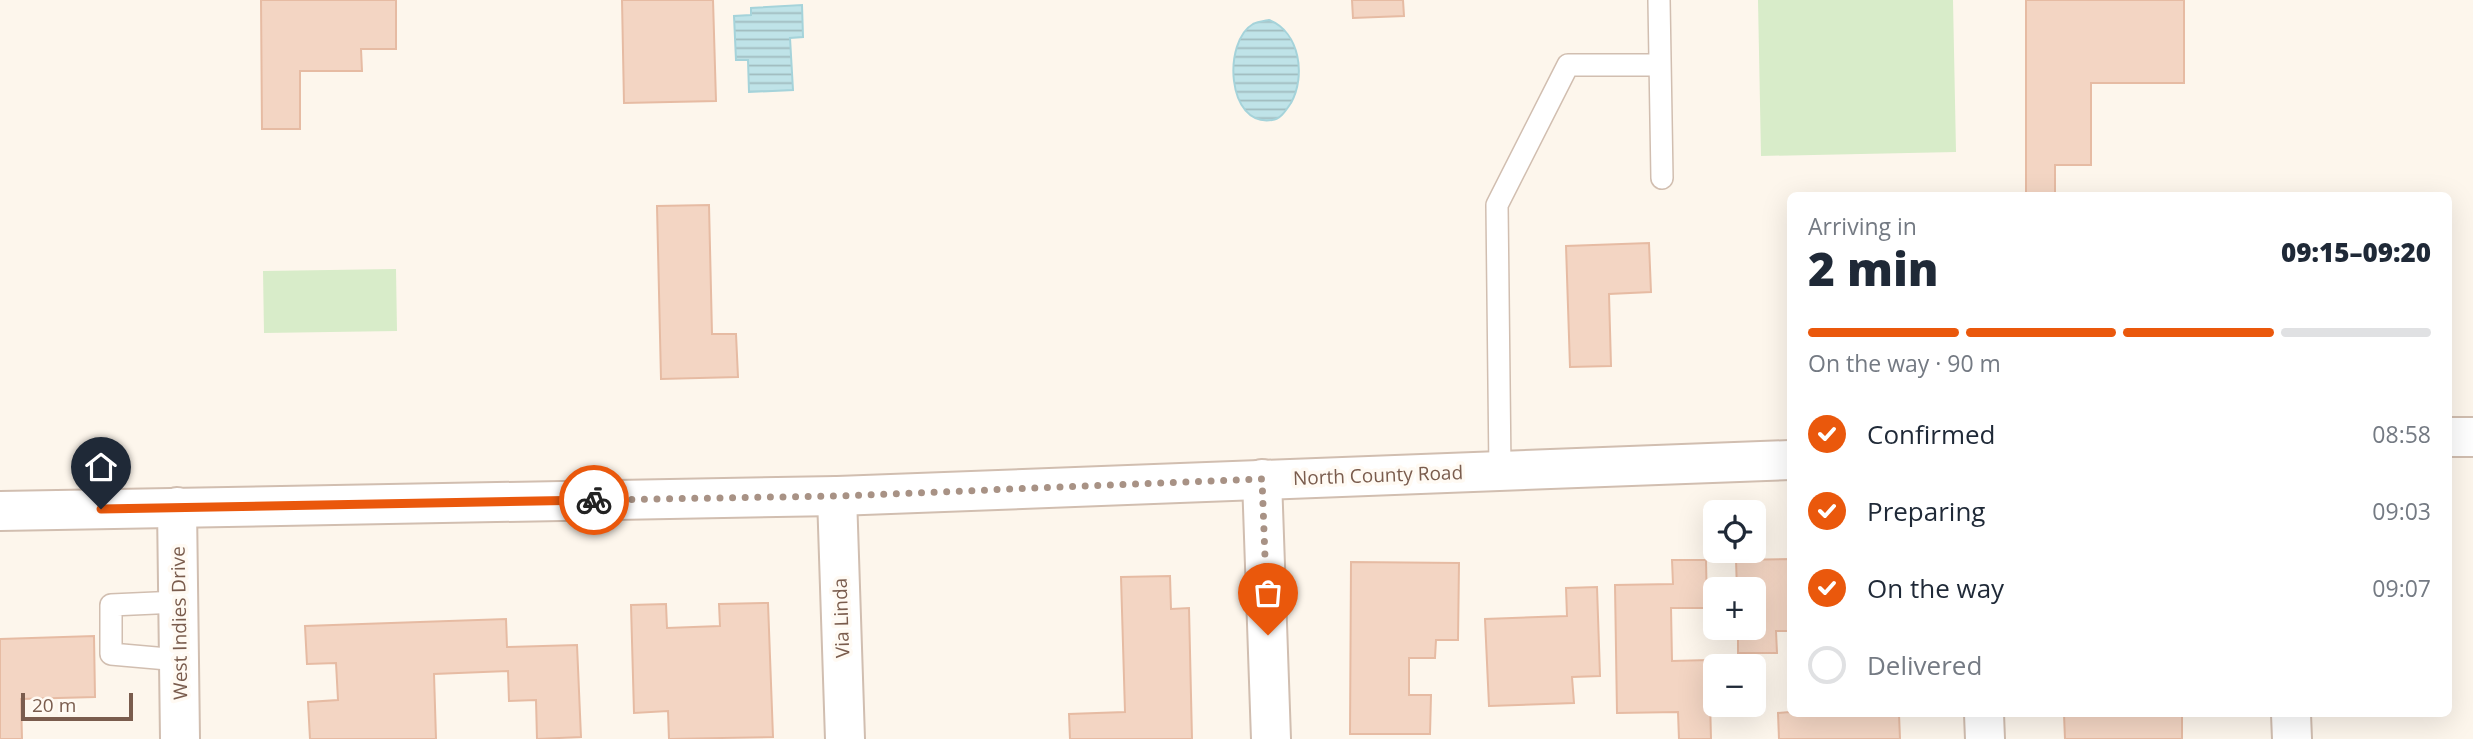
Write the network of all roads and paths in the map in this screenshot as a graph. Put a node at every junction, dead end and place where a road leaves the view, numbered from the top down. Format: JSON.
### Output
{"nodes":[{"id":1,"x":1659,"y":0,"type":"edge"},
{"id":2,"x":1660,"y":65,"type":"junction"},
{"id":3,"x":1662,"y":178,"type":"dead end"},
{"id":4,"x":2473,"y":436,"type":"edge"},
{"id":5,"x":2452,"y":437,"type":"edge"},
{"id":6,"x":1787,"y":460,"type":"edge"},
{"id":7,"x":1500,"y":470,"type":"junction"},
{"id":8,"x":1262,"y":479,"type":"junction"},
{"id":9,"x":838,"y":496,"type":"junction"},
{"id":10,"x":177,"y":507,"type":"junction"},
{"id":11,"x":0,"y":511,"type":"edge"},
{"id":12,"x":178,"y":602,"type":"junction"},
{"id":13,"x":179,"y":660,"type":"junction"},
{"id":14,"x":1984,"y":717,"type":"edge"},
{"id":15,"x":2291,"y":717,"type":"edge"},
{"id":16,"x":180,"y":739,"type":"edge"},
{"id":17,"x":845,"y":739,"type":"edge"},
{"id":18,"x":1271,"y":739,"type":"edge"},
{"id":19,"x":1985,"y":739,"type":"edge"},
{"id":20,"x":2292,"y":739,"type":"edge"}],
"edges":[{"from":1,"to":2,"type":"lane"},
{"from":2,"to":3,"type":"lane"},
{"from":2,"to":7,"type":"lane"},
{"from":4,"to":5,"type":"street"},
{"from":6,"to":7,"type":"street","name":"North County Road"},
{"from":7,"to":8,"type":"street","name":"North County Road"},
{"from":8,"to":9,"type":"street","name":"North County Road"},
{"from":8,"to":18,"type":"street"},
{"from":9,"to":10,"type":"street","name":"North County Road"},
{"from":9,"to":17,"type":"street","name":"Via Linda"},
{"from":10,"to":11,"type":"street","name":"North County Road"},
{"from":10,"to":12,"type":"street","name":"West Indies Drive"},
{"from":12,"to":13,"type":"street","name":"West Indies Drive"},
{"from":12,"to":13,"type":"lane"},
{"from":13,"to":16,"type":"street","name":"West Indies Drive"},
{"from":14,"to":19,"type":"street"},
{"from":15,"to":20,"type":"street"}]}
